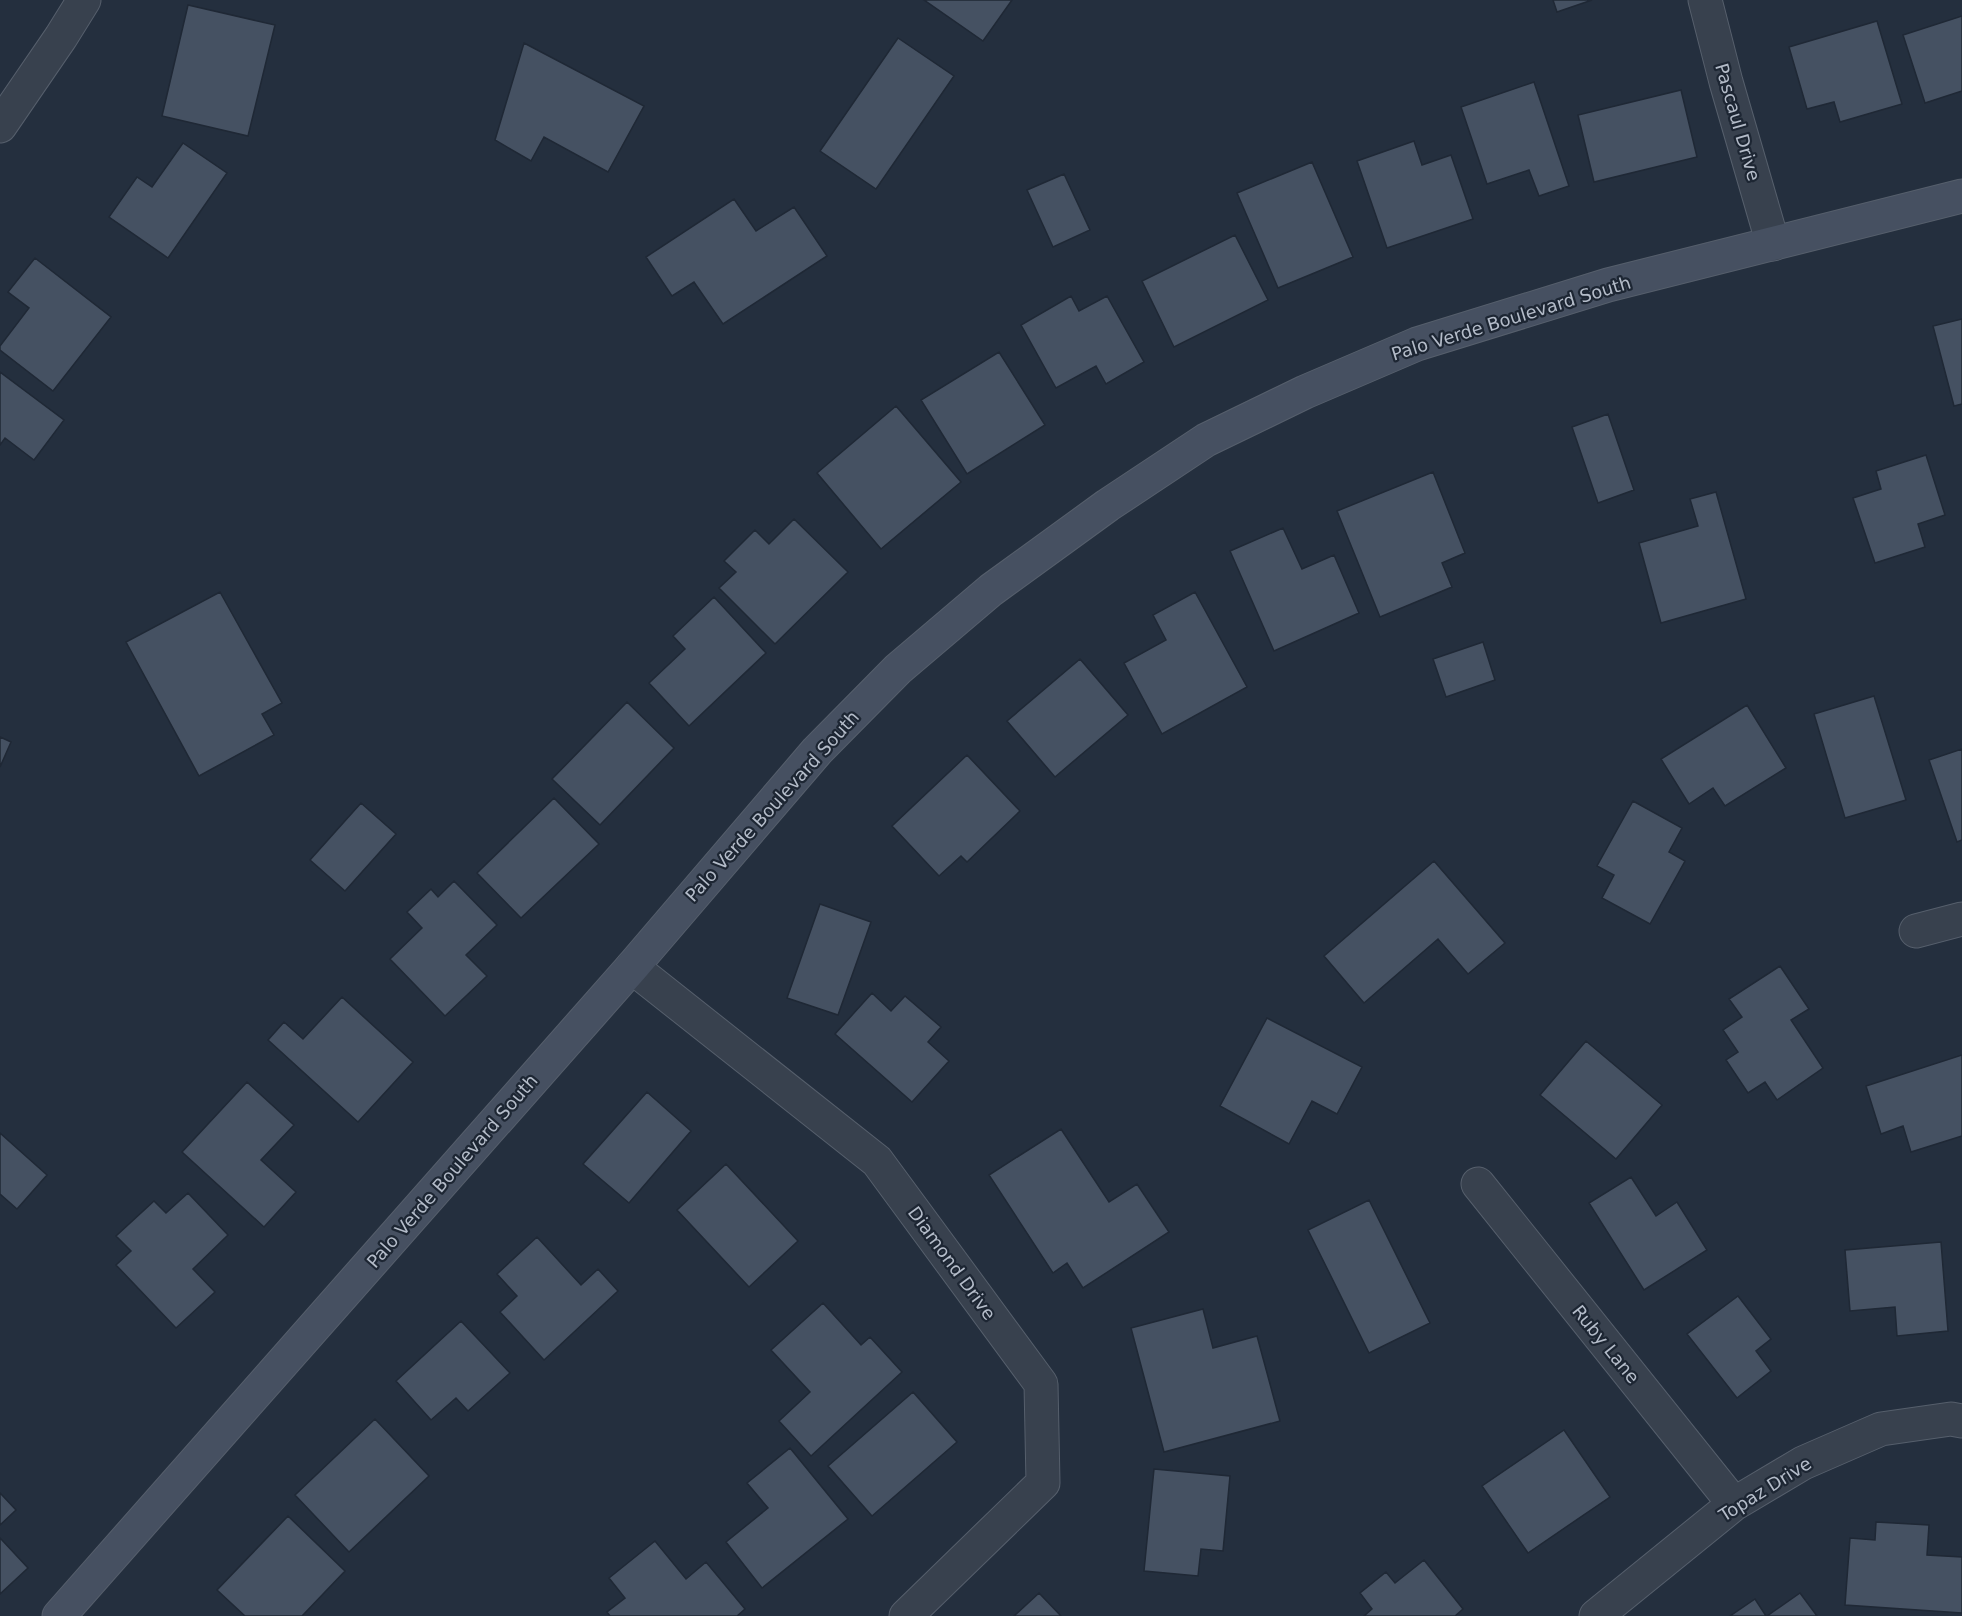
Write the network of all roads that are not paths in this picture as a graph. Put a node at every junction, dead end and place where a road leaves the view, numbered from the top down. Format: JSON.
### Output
{"nodes":[{"id":1,"x":84,"y":0,"type":"edge"},
{"id":2,"x":1705,"y":0,"type":"edge"},
{"id":3,"x":0,"y":126,"type":"edge"},
{"id":4,"x":1962,"y":196,"type":"edge"},
{"id":5,"x":1773,"y":244,"type":"junction"},
{"id":6,"x":1962,"y":920,"type":"edge"},
{"id":7,"x":1916,"y":931,"type":"dead end"},
{"id":8,"x":632,"y":967,"type":"junction"},
{"id":9,"x":1478,"y":1184,"type":"dead end"},
{"id":10,"x":1962,"y":1421,"type":"edge"},
{"id":11,"x":1734,"y":1504,"type":"junction"},
{"id":12,"x":59,"y":1616,"type":"edge"},
{"id":13,"x":906,"y":1616,"type":"edge"},
{"id":14,"x":1596,"y":1616,"type":"edge"}],
"edges":[{"from":1,"to":3,"type":"street"},
{"from":2,"to":5,"type":"street","name":"Pascaul Drive"},
{"from":4,"to":5,"type":"main road","name":"Palo Verde Boulevard South"},
{"from":5,"to":8,"type":"main road","name":"Palo Verde Boulevard South"},
{"from":6,"to":7,"type":"street"},
{"from":8,"to":12,"type":"main road","name":"Palo Verde Boulevard South"},
{"from":8,"to":13,"type":"street","name":"Diamond Drive"},
{"from":9,"to":11,"type":"street","name":"Ruby Lane"},
{"from":10,"to":11,"type":"street","name":"Topaz Drive"},
{"from":11,"to":14,"type":"street","name":"Topaz Drive"}]}
